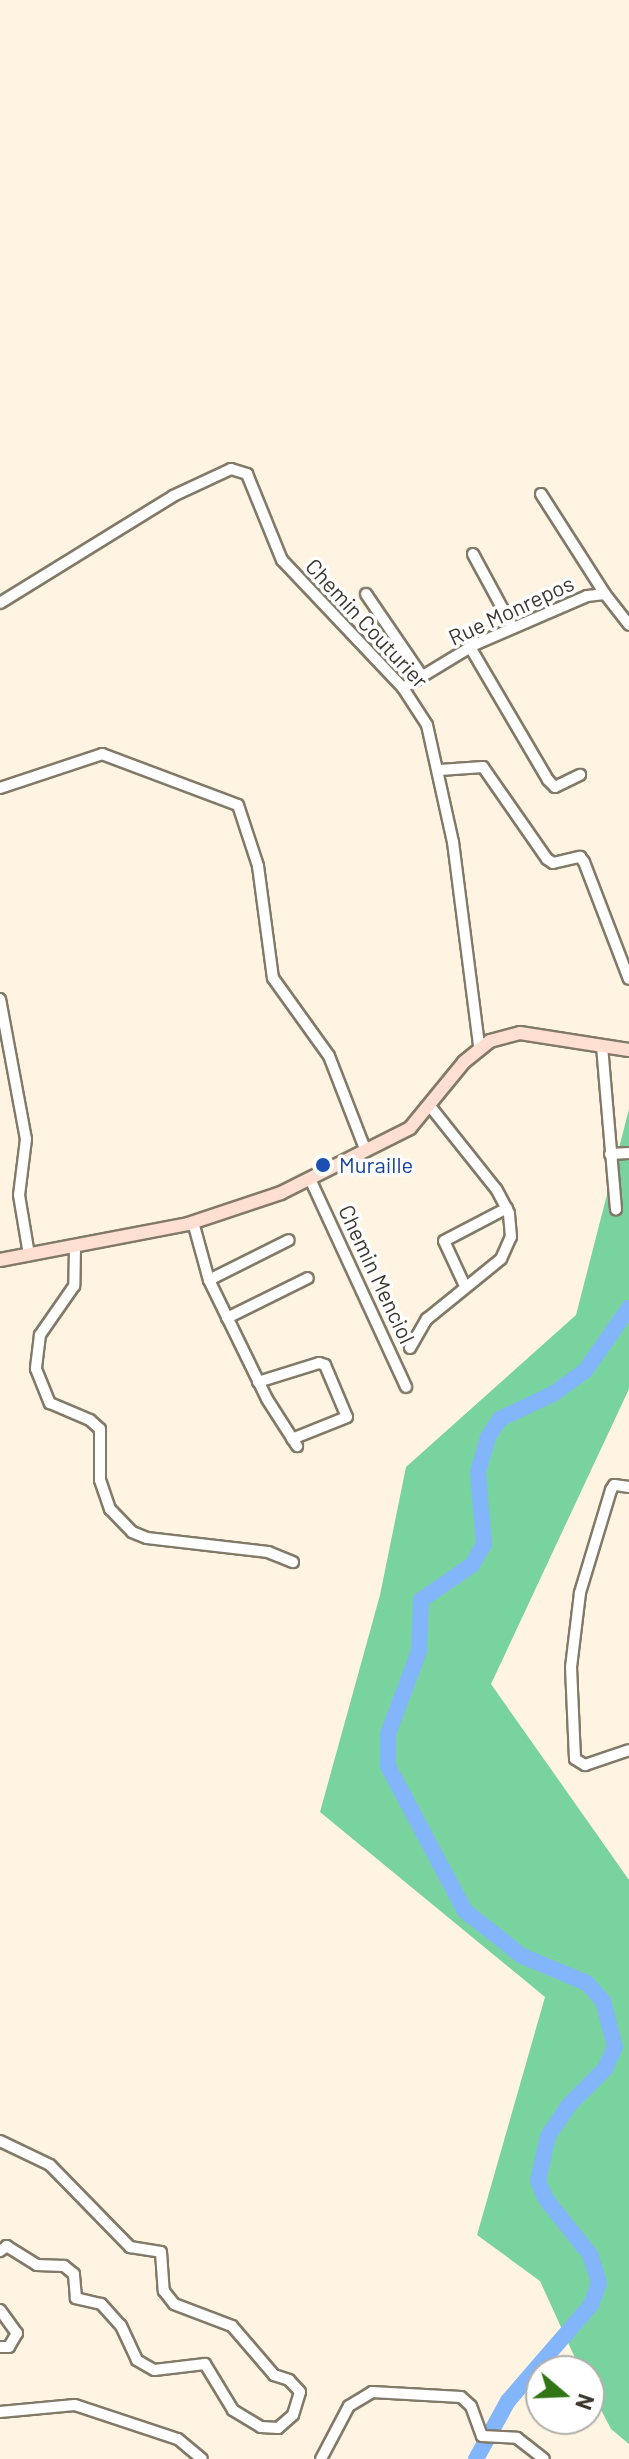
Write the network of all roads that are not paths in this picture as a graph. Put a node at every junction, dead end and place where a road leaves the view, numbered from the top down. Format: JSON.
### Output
{"nodes":[{"id":1,"x":541,"y":494,"type":"dead end"},
{"id":2,"x":473,"y":554,"type":"dead end"},
{"id":3,"x":366,"y":594,"type":"dead end"},
{"id":4,"x":605,"y":594,"type":"junction"},
{"id":5,"x":0,"y":603,"type":"edge"},
{"id":6,"x":629,"y":625,"type":"edge"},
{"id":7,"x":513,"y":628,"type":"junction"},
{"id":8,"x":470,"y":647,"type":"junction"},
{"id":9,"x":422,"y":676,"type":"junction"},
{"id":10,"x":403,"y":688,"type":"junction"},
{"id":11,"x":440,"y":770,"type":"junction"},
{"id":12,"x":580,"y":775,"type":"dead end"},
{"id":13,"x":0,"y":788,"type":"edge"},
{"id":14,"x":629,"y":979,"type":"edge"},
{"id":15,"x":0,"y":999,"type":"edge"},
{"id":16,"x":479,"y":1046,"type":"junction"},
{"id":17,"x":602,"y":1046,"type":"junction"},
{"id":18,"x":629,"y":1050,"type":"edge"},
{"id":19,"x":430,"y":1106,"type":"junction"},
{"id":20,"x":365,"y":1149,"type":"junction"},
{"id":21,"x":629,"y":1153,"type":"edge"},
{"id":22,"x":610,"y":1154,"type":"junction"},
{"id":23,"x":310,"y":1179,"type":"junction"},
{"id":24,"x":507,"y":1208,"type":"junction"},
{"id":25,"x":616,"y":1209,"type":"dead end"},
{"id":26,"x":193,"y":1222,"type":"junction"},
{"id":27,"x":289,"y":1240,"type":"dead end"},
{"id":28,"x":75,"y":1247,"type":"junction"},
{"id":29,"x":29,"y":1255,"type":"junction"},
{"id":30,"x":0,"y":1260,"type":"edge"},
{"id":31,"x":308,"y":1278,"type":"dead end"},
{"id":32,"x":209,"y":1280,"type":"junction"},
{"id":33,"x":464,"y":1284,"type":"junction"},
{"id":34,"x":227,"y":1318,"type":"junction"},
{"id":35,"x":410,"y":1348,"type":"dead end"},
{"id":36,"x":258,"y":1382,"type":"junction"},
{"id":37,"x":406,"y":1387,"type":"dead end"},
{"id":38,"x":629,"y":1487,"type":"edge"},
{"id":39,"x":293,"y":1562,"type":"dead end"},
{"id":40,"x":629,"y":1750,"type":"edge"},
{"id":41,"x":0,"y":2141,"type":"edge"},
{"id":42,"x":0,"y":2251,"type":"edge"},
{"id":43,"x":0,"y":2310,"type":"edge"},
{"id":44,"x":0,"y":2347,"type":"edge"},
{"id":45,"x":0,"y":2412,"type":"edge"},
{"id":46,"x":202,"y":2459,"type":"edge"},
{"id":47,"x":321,"y":2459,"type":"edge"},
{"id":48,"x":544,"y":2459,"type":"edge"}],
"edges":[{"from":1,"to":4,"type":"street"},
{"from":2,"to":7,"type":"street"},
{"from":3,"to":9,"type":"street"},
{"from":4,"to":6,"type":"street","name":"Rue Monrepos"},
{"from":4,"to":7,"type":"street","name":"Rue Monrepos"},
{"from":5,"to":10,"type":"street","name":"Chemin Couturier"},
{"from":7,"to":8,"type":"street","name":"Rue Monrepos"},
{"from":8,"to":9,"type":"street","name":"Rue Monrepos"},
{"from":8,"to":12,"type":"street"},
{"from":9,"to":10,"type":"street","name":"Rue Monrepos"},
{"from":10,"to":11,"type":"street","name":"Chemin Couturier"},
{"from":11,"to":14,"type":"street"},
{"from":11,"to":16,"type":"street","name":"Chemin Couturier"},
{"from":13,"to":20,"type":"street"},
{"from":15,"to":29,"type":"street"},
{"from":16,"to":17,"type":"main road"},
{"from":16,"to":19,"type":"main road"},
{"from":17,"to":18,"type":"main road"},
{"from":17,"to":22,"type":"street"},
{"from":19,"to":20,"type":"main road"},
{"from":19,"to":24,"type":"street"},
{"from":20,"to":23,"type":"main road"},
{"from":21,"to":22,"type":"street"},
{"from":22,"to":25,"type":"street"},
{"from":23,"to":26,"type":"main road"},
{"from":23,"to":37,"type":"street","name":"Chemin Menciol"},
{"from":24,"to":33,"type":"street","name":"Chemin Menciol"},
{"from":24,"to":33,"type":"street"},
{"from":26,"to":28,"type":"main road"},
{"from":26,"to":32,"type":"street"},
{"from":27,"to":32,"type":"street"},
{"from":28,"to":29,"type":"main road"},
{"from":28,"to":39,"type":"street"},
{"from":29,"to":30,"type":"main road"},
{"from":31,"to":34,"type":"street"},
{"from":32,"to":34,"type":"street"},
{"from":33,"to":35,"type":"street","name":"Chemin Menciol"},
{"from":34,"to":36,"type":"street"},
{"from":36,"to":36,"type":"street"},
{"from":38,"to":40,"type":"street"},
{"from":41,"to":42,"type":"street"},
{"from":43,"to":44,"type":"street"},
{"from":45,"to":46,"type":"street"},
{"from":47,"to":48,"type":"street"}]}
